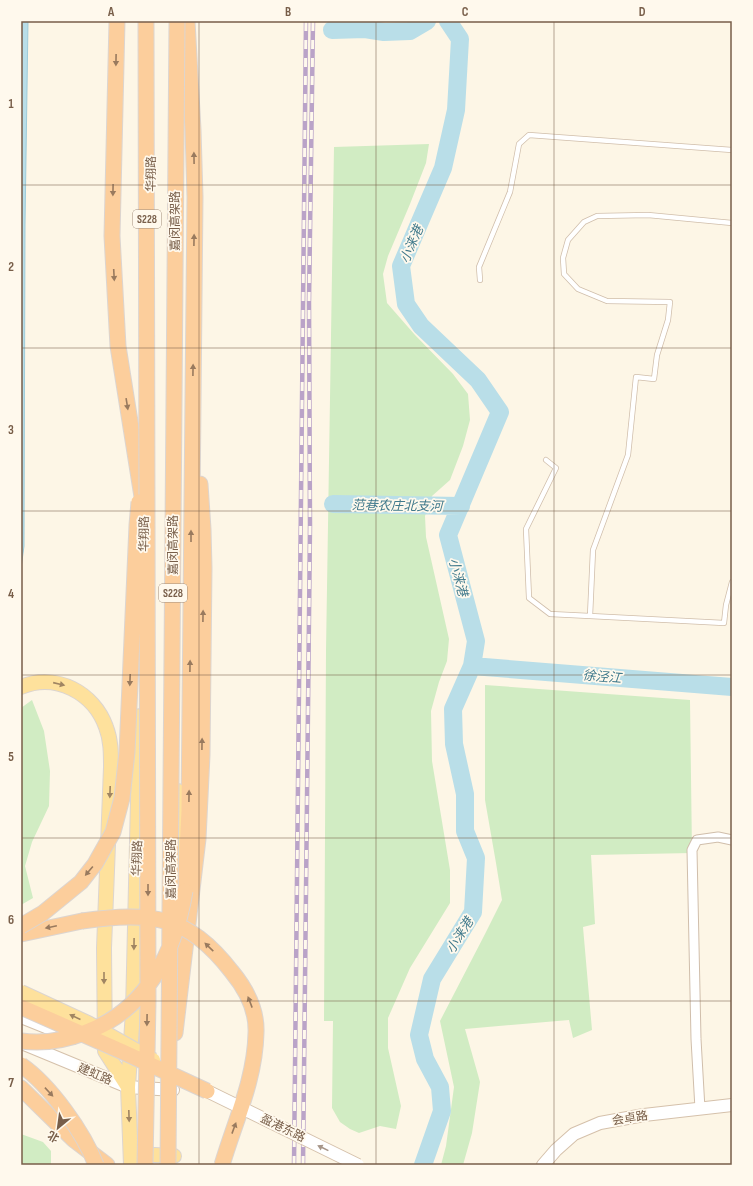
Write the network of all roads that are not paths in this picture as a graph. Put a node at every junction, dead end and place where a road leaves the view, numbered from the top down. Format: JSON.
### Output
{"nodes":[{"id":1,"x":117,"y":21,"type":"edge"},
{"id":2,"x":146,"y":21,"type":"edge"},
{"id":3,"x":153,"y":21,"type":"edge"},
{"id":4,"x":174,"y":21,"type":"edge"},
{"id":5,"x":177,"y":21,"type":"edge"},
{"id":6,"x":187,"y":21,"type":"edge"},
{"id":7,"x":732,"y":150,"type":"edge"},
{"id":8,"x":732,"y":223,"type":"edge"},
{"id":9,"x":480,"y":280,"type":"dead end"},
{"id":10,"x":192,"y":409,"type":"junction"},
{"id":11,"x":148,"y":417,"type":"junction"},
{"id":12,"x":546,"y":460,"type":"dead end"},
{"id":13,"x":144,"y":514,"type":"junction"},
{"id":14,"x":732,"y":582,"type":"edge"},
{"id":15,"x":726,"y":606,"type":"junction"},
{"id":16,"x":732,"y":606,"type":"edge"},
{"id":17,"x":590,"y":616,"type":"junction"},
{"id":18,"x":21,"y":687,"type":"edge"},
{"id":19,"x":732,"y":840,"type":"edge"},
{"id":20,"x":21,"y":926,"type":"edge"},
{"id":21,"x":21,"y":934,"type":"edge"},
{"id":22,"x":21,"y":992,"type":"edge"},
{"id":23,"x":21,"y":1008,"type":"edge"},
{"id":24,"x":21,"y":1017,"type":"edge"},
{"id":25,"x":175,"y":1033,"type":"junction"},
{"id":26,"x":21,"y":1042,"type":"edge"},
{"id":27,"x":105,"y":1051,"type":"junction"},
{"id":28,"x":130,"y":1053,"type":"junction"},
{"id":29,"x":174,"y":1055,"type":"junction"},
{"id":30,"x":21,"y":1065,"type":"edge"},
{"id":31,"x":128,"y":1087,"type":"junction"},
{"id":32,"x":21,"y":1088,"type":"edge"},
{"id":33,"x":173,"y":1090,"type":"junction"},
{"id":34,"x":207,"y":1091,"type":"junction"},
{"id":35,"x":732,"y":1105,"type":"edge"},
{"id":36,"x":700,"y":1108,"type":"junction"},
{"id":37,"x":130,"y":1160,"type":"edge"},
{"id":38,"x":172,"y":1162,"type":"edge"},
{"id":39,"x":96,"y":1165,"type":"edge"},
{"id":40,"x":107,"y":1165,"type":"edge"},
{"id":41,"x":145,"y":1165,"type":"edge"},
{"id":42,"x":222,"y":1165,"type":"edge"},
{"id":43,"x":358,"y":1165,"type":"edge"},
{"id":44,"x":543,"y":1165,"type":"edge"}],
"edges":[{"from":1,"to":13,"type":"highway","one_way":true},
{"from":2,"to":11,"type":"highway","name":"嘉闵高架路","number":"S228","bridge":true},
{"from":3,"to":13,"type":"main road","name":"华翔路"},
{"from":4,"to":25,"type":"main road","name":"华翔路"},
{"from":5,"to":38,"type":"highway","name":"嘉闵高架路","number":"S228","bridge":true},
{"from":10,"to":6,"type":"highway","one_way":true},
{"from":7,"to":9,"type":"lane"},
{"from":8,"to":17,"type":"lane"},
{"from":25,"to":10,"type":"highway","one_way":true},
{"from":26,"to":10,"type":"highway","one_way":true,"bridge":true},
{"from":11,"to":20,"type":"highway","one_way":true,"bridge":true},
{"from":11,"to":41,"type":"highway","name":"嘉闵高架路","number":"S228","one_way":true,"bridge":true},
{"from":12,"to":17,"type":"lane"},
{"from":13,"to":28,"type":"main road","name":"华翔路","one_way":true},
{"from":14,"to":15,"type":"lane"},
{"from":15,"to":16,"type":"lane"},
{"from":15,"to":17,"type":"lane"},
{"from":18,"to":27,"type":"main road","one_way":true},
{"from":19,"to":36,"type":"street"},
{"from":42,"to":21,"type":"highway","one_way":true,"bridge":true},
{"from":34,"to":22,"type":"main road","one_way":true,"bridge":true},
{"from":23,"to":34,"type":"highway","bridge":true},
{"from":24,"to":27,"type":"main road","name":"建虹路"},
{"from":25,"to":29,"type":"main road","name":"华翔路"},
{"from":26,"to":31,"type":"main road","name":"建虹路"},
{"from":27,"to":28,"type":"main road","name":"建虹路"},
{"from":27,"to":31,"type":"main road"},
{"from":28,"to":29,"type":"main road","name":"建虹路"},
{"from":28,"to":31,"type":"main road","name":"华翔路"},
{"from":29,"to":33,"type":"main road","name":"华翔路"},
{"from":30,"to":39,"type":"highway","one_way":true,"bridge":true},
{"from":31,"to":33,"type":"main road","name":"建虹路"},
{"from":31,"to":37,"type":"main road","name":"华翔路","one_way":true},
{"from":32,"to":40,"type":"highway","bridge":true},
{"from":33,"to":38,"type":"main road","name":"华翔路"},
{"from":43,"to":34,"type":"main road","name":"盈港东路","one_way":true,"bridge":true},
{"from":35,"to":36,"type":"main road","name":"会卓路"},
{"from":36,"to":44,"type":"main road","name":"会卓路"},
{"from":37,"to":38,"type":"main road"}]}
